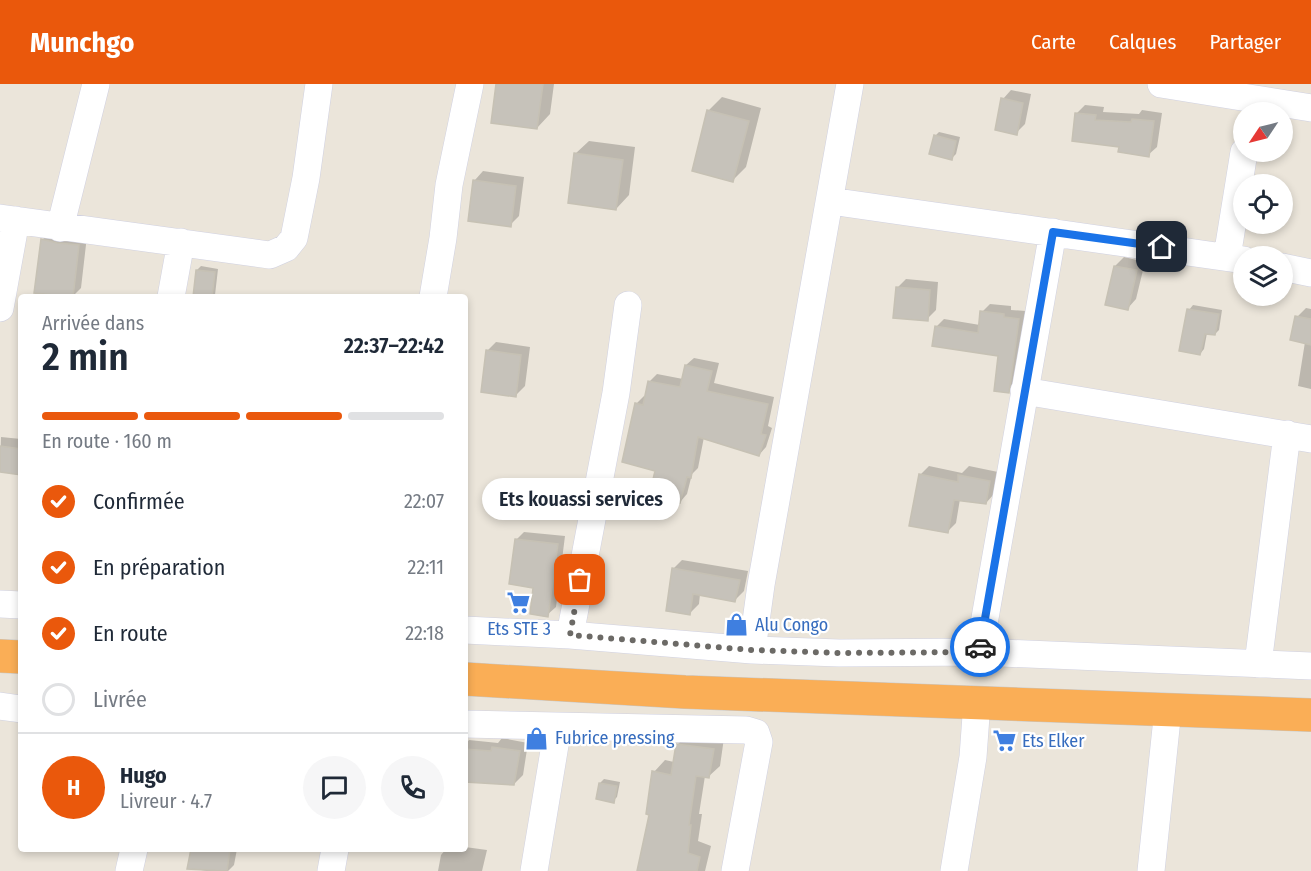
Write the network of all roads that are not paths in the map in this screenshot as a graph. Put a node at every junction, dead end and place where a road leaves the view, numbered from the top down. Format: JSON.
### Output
{"nodes":[{"id":1,"x":96,"y":84,"type":"edge"},
{"id":2,"x":319,"y":84,"type":"edge"},
{"id":3,"x":470,"y":84,"type":"edge"},
{"id":4,"x":850,"y":84,"type":"edge"},
{"id":5,"x":1161,"y":84,"type":"edge"},
{"id":6,"x":1252,"y":99,"type":"edge"},
{"id":7,"x":1311,"y":108,"type":"edge"},
{"id":8,"x":1243,"y":162,"type":"edge"},
{"id":9,"x":830,"y":201,"type":"junction"},
{"id":10,"x":8,"y":219,"type":"edge"},
{"id":11,"x":60,"y":228,"type":"junction"},
{"id":12,"x":1053,"y":232,"type":"junction"},
{"id":13,"x":182,"y":242,"type":"junction"},
{"id":14,"x":1236,"y":246,"type":"edge"},
{"id":15,"x":1233,"y":258,"type":"edge"},
{"id":16,"x":1293,"y":269,"type":"edge"},
{"id":17,"x":1311,"y":273,"type":"edge"},
{"id":18,"x":172,"y":294,"type":"edge"},
{"id":19,"x":434,"y":294,"type":"edge"},
{"id":20,"x":628,"y":305,"type":"dead end"},
{"id":21,"x":0,"y":308,"type":"edge"},
{"id":22,"x":1024,"y":391,"type":"junction"},
{"id":23,"x":1299,"y":436,"type":"edge"},
{"id":24,"x":0,"y":604,"type":"edge"},
{"id":25,"x":18,"y":606,"type":"edge"},
{"id":26,"x":468,"y":630,"type":"edge"},
{"id":27,"x":570,"y":635,"type":"junction"},
{"id":28,"x":752,"y":650,"type":"junction"},
{"id":29,"x":979,"y":652,"type":"junction"},
{"id":30,"x":0,"y":656,"type":"edge"},
{"id":31,"x":18,"y":657,"type":"edge"},
{"id":32,"x":1258,"y":664,"type":"junction"},
{"id":33,"x":1311,"y":666,"type":"edge"},
{"id":34,"x":468,"y":679,"type":"edge"},
{"id":35,"x":977,"y":702,"type":"junction"},
{"id":36,"x":0,"y":706,"type":"edge"},
{"id":37,"x":18,"y":709,"type":"edge"},
{"id":38,"x":1168,"y":710,"type":"junction"},
{"id":39,"x":1311,"y":715,"type":"edge"},
{"id":40,"x":468,"y":724,"type":"edge"},
{"id":41,"x":558,"y":727,"type":"junction"},
{"id":42,"x":133,"y":852,"type":"edge"},
{"id":43,"x":334,"y":852,"type":"edge"},
{"id":44,"x":129,"y":871,"type":"edge"},
{"id":45,"x":331,"y":871,"type":"edge"},
{"id":46,"x":534,"y":871,"type":"edge"},
{"id":47,"x":735,"y":871,"type":"edge"},
{"id":48,"x":954,"y":871,"type":"edge"},
{"id":49,"x":1151,"y":871,"type":"edge"}],
"edges":[{"from":1,"to":11,"type":"street"},
{"from":2,"to":13,"type":"street"},
{"from":3,"to":19,"type":"street"},
{"from":4,"to":9,"type":"street"},
{"from":5,"to":6,"type":"street"},
{"from":6,"to":7,"type":"street"},
{"from":8,"to":14,"type":"street"},
{"from":9,"to":12,"type":"street"},
{"from":9,"to":28,"type":"street"},
{"from":10,"to":11,"type":"street"},
{"from":10,"to":21,"type":"street"},
{"from":11,"to":13,"type":"street"},
{"from":12,"to":15,"type":"street"},
{"from":12,"to":22,"type":"street"},
{"from":13,"to":18,"type":"street"},
{"from":16,"to":17,"type":"street"},
{"from":20,"to":27,"type":"street"},
{"from":22,"to":23,"type":"street"},
{"from":22,"to":29,"type":"street"},
{"from":23,"to":32,"type":"street"},
{"from":24,"to":25,"type":"street"},
{"from":26,"to":27,"type":"street"},
{"from":27,"to":28,"type":"street"},
{"from":28,"to":29,"type":"street"},
{"from":29,"to":32,"type":"street"},
{"from":30,"to":31,"type":"highway"},
{"from":32,"to":33,"type":"street"},
{"from":34,"to":35,"type":"highway"},
{"from":35,"to":38,"type":"highway"},
{"from":35,"to":48,"type":"street"},
{"from":36,"to":37,"type":"street"},
{"from":38,"to":39,"type":"highway"},
{"from":38,"to":49,"type":"street"},
{"from":40,"to":41,"type":"street"},
{"from":41,"to":46,"type":"street"},
{"from":41,"to":47,"type":"street"},
{"from":42,"to":44,"type":"street"},
{"from":43,"to":45,"type":"street"}]}
